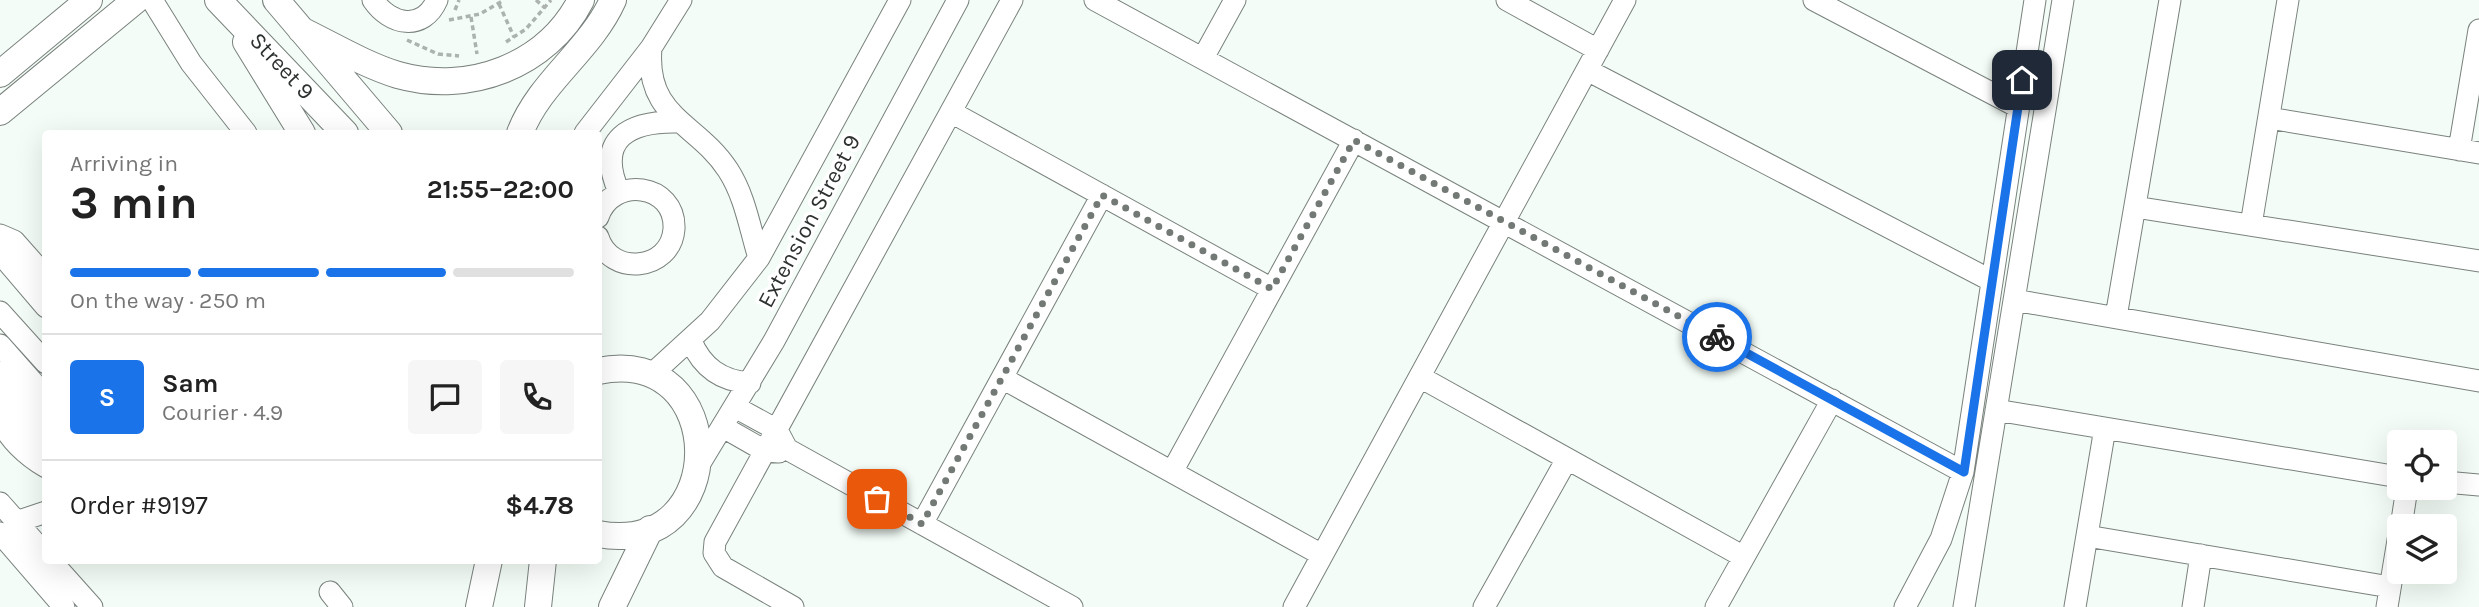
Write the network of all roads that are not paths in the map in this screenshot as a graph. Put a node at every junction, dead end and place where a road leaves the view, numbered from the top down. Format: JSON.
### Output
{"nodes":[{"id":1,"x":89,"y":0,"type":"edge"},
{"id":2,"x":136,"y":0,"type":"edge"},
{"id":3,"x":152,"y":0,"type":"edge"},
{"id":4,"x":276,"y":0,"type":"edge"},
{"id":5,"x":373,"y":0,"type":"edge"},
{"id":6,"x":438,"y":0,"type":"edge"},
{"id":7,"x":581,"y":0,"type":"edge"},
{"id":8,"x":613,"y":0,"type":"edge"},
{"id":9,"x":681,"y":0,"type":"edge"},
{"id":10,"x":900,"y":0,"type":"edge"},
{"id":11,"x":958,"y":0,"type":"edge"},
{"id":12,"x":1012,"y":0,"type":"edge"},
{"id":13,"x":1095,"y":0,"type":"edge"},
{"id":14,"x":1235,"y":0,"type":"edge"},
{"id":15,"x":1507,"y":0,"type":"edge"},
{"id":16,"x":1625,"y":0,"type":"edge"},
{"id":17,"x":1814,"y":0,"type":"edge"},
{"id":18,"x":2035,"y":0,"type":"edge"},
{"id":19,"x":2063,"y":0,"type":"edge"},
{"id":20,"x":2170,"y":0,"type":"edge"},
{"id":21,"x":2288,"y":0,"type":"edge"},
{"id":22,"x":226,"y":8,"type":"edge"},
{"id":23,"x":885,"y":10,"type":"edge"},
{"id":24,"x":301,"y":30,"type":"junction"},
{"id":25,"x":2479,"y":30,"type":"edge"},
{"id":26,"x":651,"y":48,"type":"junction"},
{"id":27,"x":1598,"y":50,"type":"junction"},
{"id":28,"x":1203,"y":58,"type":"junction"},
{"id":29,"x":1587,"y":70,"type":"junction"},
{"id":30,"x":0,"y":74,"type":"edge"},
{"id":31,"x":2018,"y":107,"type":"junction"},
{"id":32,"x":0,"y":112,"type":"edge"},
{"id":33,"x":951,"y":112,"type":"junction"},
{"id":34,"x":2269,"y":118,"type":"junction"},
{"id":35,"x":678,"y":122,"type":"junction"},
{"id":36,"x":244,"y":130,"type":"edge"},
{"id":37,"x":300,"y":130,"type":"edge"},
{"id":38,"x":342,"y":130,"type":"edge"},
{"id":39,"x":386,"y":130,"type":"edge"},
{"id":40,"x":522,"y":130,"type":"edge"},
{"id":41,"x":587,"y":130,"type":"edge"},
{"id":42,"x":1354,"y":140,"type":"junction"},
{"id":43,"x":2469,"y":151,"type":"edge"},
{"id":44,"x":619,"y":192,"type":"junction"},
{"id":45,"x":1102,"y":195,"type":"junction"},
{"id":46,"x":2135,"y":207,"type":"junction"},
{"id":47,"x":602,"y":209,"type":"edge"},
{"id":48,"x":1504,"y":222,"type":"junction"},
{"id":49,"x":2251,"y":225,"type":"junction"},
{"id":50,"x":0,"y":234,"type":"edge"},
{"id":51,"x":602,"y":245,"type":"edge"},
{"id":52,"x":0,"y":253,"type":"edge"},
{"id":53,"x":759,"y":258,"type":"junction"},
{"id":54,"x":2479,"y":261,"type":"edge"},
{"id":55,"x":42,"y":272,"type":"edge"},
{"id":56,"x":1992,"y":281,"type":"junction"},
{"id":57,"x":1272,"y":289,"type":"junction"},
{"id":58,"x":2014,"y":300,"type":"junction"},
{"id":59,"x":42,"y":302,"type":"edge"},
{"id":60,"x":0,"y":312,"type":"edge"},
{"id":61,"x":2116,"y":317,"type":"junction"},
{"id":62,"x":691,"y":341,"type":"junction"},
{"id":63,"x":0,"y":345,"type":"edge"},
{"id":64,"x":42,"y":359,"type":"edge"},
{"id":65,"x":602,"y":371,"type":"edge"},
{"id":66,"x":0,"y":372,"type":"edge"},
{"id":67,"x":651,"y":375,"type":"junction"},
{"id":68,"x":1420,"y":377,"type":"junction"},
{"id":69,"x":1002,"y":378,"type":"junction"},
{"id":70,"x":2479,"y":381,"type":"edge"},
{"id":71,"x":750,"y":383,"type":"junction"},
{"id":72,"x":42,"y":392,"type":"edge"},
{"id":73,"x":1832,"y":400,"type":"junction"},
{"id":74,"x":0,"y":405,"type":"edge"},
{"id":75,"x":735,"y":407,"type":"junction"},
{"id":76,"x":1996,"y":410,"type":"junction"},
{"id":77,"x":42,"y":419,"type":"edge"},
{"id":78,"x":723,"y":427,"type":"junction"},
{"id":79,"x":2105,"y":428,"type":"junction"},
{"id":80,"x":782,"y":439,"type":"junction"},
{"id":81,"x":42,"y":447,"type":"edge"},
{"id":82,"x":765,"y":451,"type":"junction"},
{"id":83,"x":1567,"y":459,"type":"junction"},
{"id":84,"x":700,"y":463,"type":"junction"},
{"id":85,"x":42,"y":464,"type":"edge"},
{"id":86,"x":1172,"y":472,"type":"junction"},
{"id":87,"x":1964,"y":472,"type":"junction"},
{"id":88,"x":2387,"y":475,"type":"edge"},
{"id":89,"x":2457,"y":483,"type":"edge"},
{"id":90,"x":2479,"y":485,"type":"edge"},
{"id":91,"x":0,"y":503,"type":"edge"},
{"id":92,"x":42,"y":514,"type":"edge"},
{"id":93,"x":922,"y":524,"type":"junction"},
{"id":94,"x":13,"y":528,"type":"edge"},
{"id":95,"x":650,"y":529,"type":"junction"},
{"id":96,"x":42,"y":531,"type":"edge"},
{"id":97,"x":602,"y":534,"type":"edge"},
{"id":98,"x":2087,"y":536,"type":"junction"},
{"id":99,"x":42,"y":552,"type":"edge"},
{"id":100,"x":1322,"y":555,"type":"junction"},
{"id":101,"x":2201,"y":555,"type":"junction"},
{"id":102,"x":1744,"y":557,"type":"junction"},
{"id":103,"x":54,"y":564,"type":"edge"},
{"id":104,"x":487,"y":564,"type":"edge"},
{"id":105,"x":543,"y":564,"type":"edge"},
{"id":106,"x":2389,"y":597,"type":"edge"},
{"id":107,"x":480,"y":603,"type":"edge"},
{"id":108,"x":64,"y":607,"type":"edge"},
{"id":109,"x":92,"y":607,"type":"edge"},
{"id":110,"x":538,"y":607,"type":"edge"},
{"id":111,"x":612,"y":607,"type":"edge"},
{"id":112,"x":793,"y":607,"type":"edge"},
{"id":113,"x":1072,"y":607,"type":"edge"},
{"id":114,"x":1294,"y":607,"type":"edge"},
{"id":115,"x":1484,"y":607,"type":"edge"},
{"id":116,"x":1716,"y":607,"type":"edge"},
{"id":117,"x":1905,"y":607,"type":"edge"},
{"id":118,"x":1964,"y":607,"type":"edge"},
{"id":119,"x":2075,"y":607,"type":"edge"},
{"id":120,"x":2193,"y":607,"type":"edge"}],
"edges":[{"from":1,"to":30,"type":"main road"},
{"from":2,"to":32,"type":"main road"},
{"from":3,"to":36,"type":"street"},
{"from":4,"to":24,"type":"main road","name":"Street 9"},
{"from":5,"to":6,"type":"street"},
{"from":7,"to":24,"type":"main road"},
{"from":8,"to":40,"type":"main road"},
{"from":9,"to":26,"type":"street"},
{"from":10,"to":23,"type":"street","name":"Extension Street 9"},
{"from":11,"to":71,"type":"street","name":"Extension Street 9"},
{"from":12,"to":33,"type":"street"},
{"from":13,"to":28,"type":"street"},
{"from":14,"to":28,"type":"street"},
{"from":15,"to":27,"type":"street"},
{"from":16,"to":27,"type":"street"},
{"from":17,"to":31,"type":"street"},
{"from":18,"to":31,"type":"street"},
{"from":19,"to":58,"type":"street"},
{"from":20,"to":46,"type":"street"},
{"from":21,"to":34,"type":"street"},
{"from":22,"to":37,"type":"main road"},
{"from":22,"to":38,"type":"main road","name":"Street 9"},
{"from":23,"to":53,"type":"street","name":"Extension Street 9"},
{"from":24,"to":39,"type":"main road","name":"Street 9"},
{"from":25,"to":43,"type":"street"},
{"from":26,"to":35,"type":"street"},
{"from":26,"to":41,"type":"street"},
{"from":27,"to":29,"type":"street"},
{"from":28,"to":42,"type":"street"},
{"from":29,"to":48,"type":"street"},
{"from":29,"to":56,"type":"street"},
{"from":31,"to":56,"type":"street"},
{"from":33,"to":45,"type":"street"},
{"from":33,"to":80,"type":"street"},
{"from":34,"to":43,"type":"street"},
{"from":34,"to":49,"type":"street"},
{"from":35,"to":44,"type":"street"},
{"from":35,"to":53,"type":"street"},
{"from":42,"to":48,"type":"street"},
{"from":42,"to":57,"type":"street"},
{"from":44,"to":47,"type":"street"},
{"from":44,"to":51,"type":"street"},
{"from":45,"to":57,"type":"street"},
{"from":45,"to":69,"type":"street"},
{"from":46,"to":49,"type":"street"},
{"from":46,"to":61,"type":"street"},
{"from":48,"to":68,"type":"street"},
{"from":48,"to":73,"type":"street"},
{"from":49,"to":54,"type":"street"},
{"from":50,"to":55,"type":"street"},
{"from":52,"to":59,"type":"street"},
{"from":53,"to":62,"type":"street","name":"Extension Street 9"},
{"from":56,"to":87,"type":"street"},
{"from":57,"to":86,"type":"street"},
{"from":58,"to":61,"type":"street"},
{"from":58,"to":76,"type":"street"},
{"from":60,"to":64,"type":"street"},
{"from":61,"to":70,"type":"street"},
{"from":62,"to":67,"type":"street","name":"Extension Street 9"},
{"from":62,"to":71,"type":"street"},
{"from":63,"to":72,"type":"street"},
{"from":65,"to":67,"type":"main road"},
{"from":66,"to":77,"type":"street"},
{"from":67,"to":84,"type":"main road"},
{"from":68,"to":83,"type":"street"},
{"from":68,"to":100,"type":"street"},
{"from":69,"to":86,"type":"street"},
{"from":69,"to":93,"type":"street"},
{"from":71,"to":75,"type":"street","name":"Extension Street 9"},
{"from":73,"to":87,"type":"street"},
{"from":73,"to":102,"type":"street"},
{"from":74,"to":81,"type":"street"},
{"from":74,"to":85,"type":"street"},
{"from":75,"to":78,"type":"street","name":"Extension Street 9"},
{"from":75,"to":80,"type":"street"},
{"from":76,"to":79,"type":"street"},
{"from":76,"to":118,"type":"street"},
{"from":78,"to":82,"type":"street"},
{"from":78,"to":84,"type":"street","name":"Extension Street 9"},
{"from":79,"to":88,"type":"street"},
{"from":79,"to":98,"type":"street"},
{"from":80,"to":82,"type":"street"},
{"from":80,"to":93,"type":"street"},
{"from":82,"to":112,"type":"street"},
{"from":83,"to":102,"type":"street"},
{"from":83,"to":115,"type":"street"},
{"from":84,"to":95,"type":"main road"},
{"from":86,"to":100,"type":"street"},
{"from":87,"to":117,"type":"street"},
{"from":89,"to":90,"type":"street"},
{"from":91,"to":94,"type":"street"},
{"from":92,"to":94,"type":"street"},
{"from":93,"to":113,"type":"street"},
{"from":94,"to":96,"type":"street"},
{"from":94,"to":99,"type":"street"},
{"from":94,"to":108,"type":"street"},
{"from":95,"to":97,"type":"main road"},
{"from":95,"to":111,"type":"main road"},
{"from":98,"to":101,"type":"street"},
{"from":98,"to":119,"type":"street"},
{"from":100,"to":114,"type":"street"},
{"from":101,"to":106,"type":"street"},
{"from":101,"to":120,"type":"street"},
{"from":102,"to":116,"type":"street"},
{"from":103,"to":109,"type":"street"},
{"from":104,"to":107,"type":"main road"},
{"from":105,"to":110,"type":"main road"}]}
